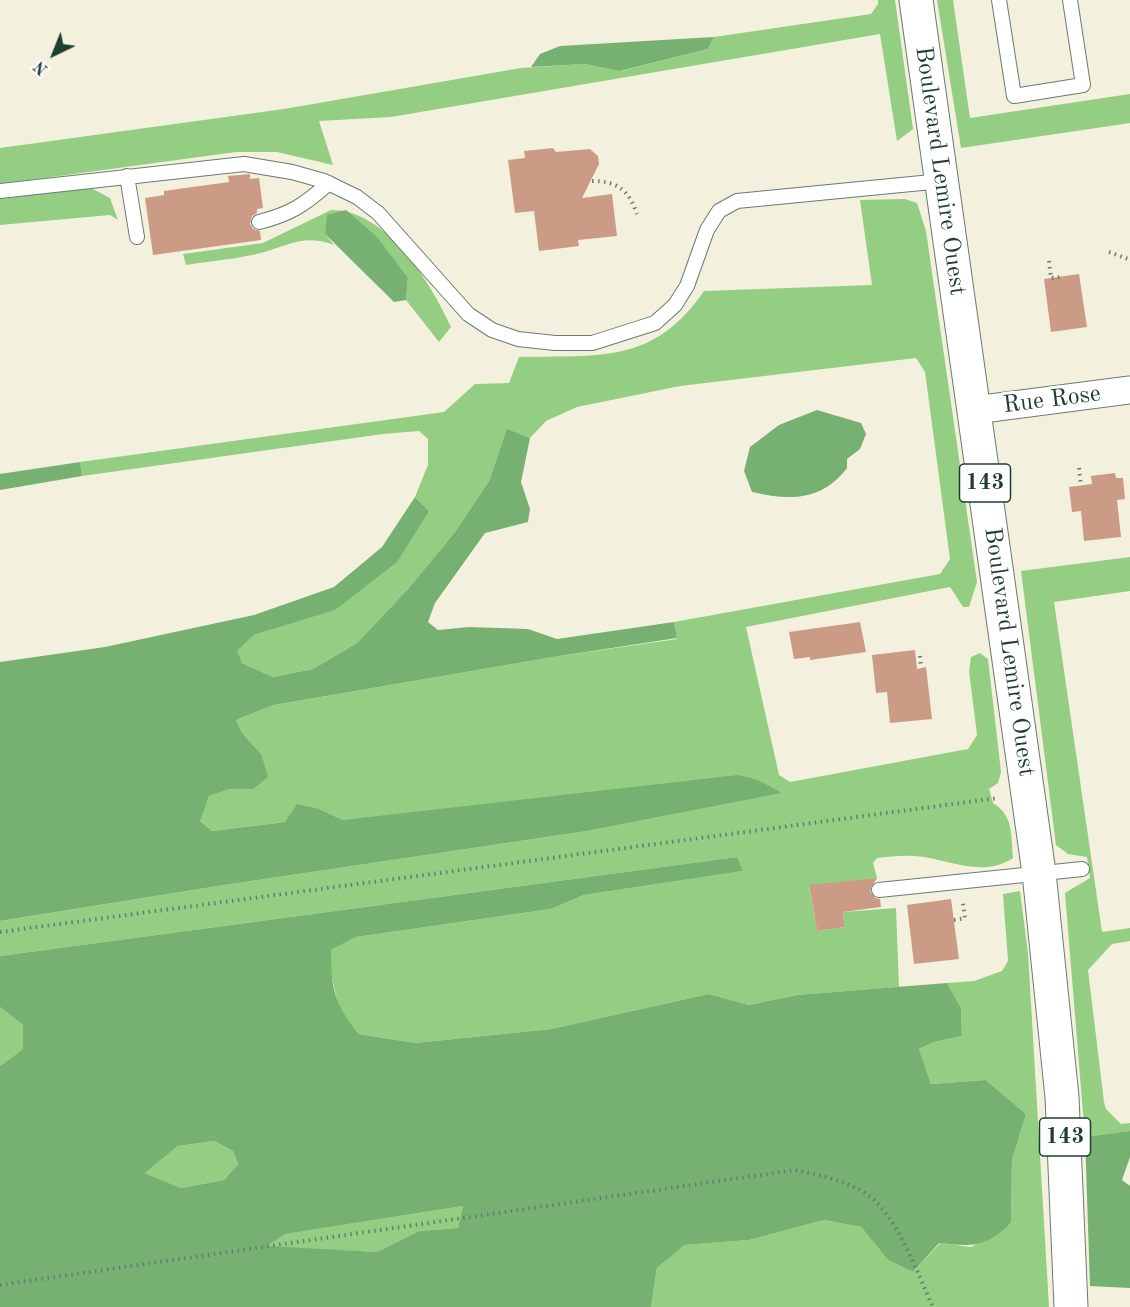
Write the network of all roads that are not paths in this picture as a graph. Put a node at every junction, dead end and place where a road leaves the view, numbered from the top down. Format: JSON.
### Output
{"nodes":[{"id":1,"x":916,"y":0,"type":"edge"},
{"id":2,"x":999,"y":0,"type":"edge"},
{"id":3,"x":1070,"y":0,"type":"edge"},
{"id":4,"x":127,"y":176,"type":"junction"},
{"id":5,"x":942,"y":181,"type":"junction"},
{"id":6,"x":329,"y":183,"type":"junction"},
{"id":7,"x":0,"y":191,"type":"edge"},
{"id":8,"x":259,"y":222,"type":"dead end"},
{"id":9,"x":137,"y":237,"type":"dead end"},
{"id":10,"x":1130,"y":390,"type":"edge"},
{"id":11,"x":975,"y":410,"type":"junction"},
{"id":12,"x":1082,"y":869,"type":"dead end"},
{"id":13,"x":1039,"y":873,"type":"junction"},
{"id":14,"x":879,"y":890,"type":"dead end"},
{"id":15,"x":1071,"y":1307,"type":"edge"}],
"edges":[{"from":1,"to":5,"type":"main road","name":"Boulevard Lemire Ouest","number":"143"},
{"from":2,"to":3,"type":"lane"},
{"from":4,"to":6,"type":"lane"},
{"from":4,"to":7,"type":"lane"},
{"from":4,"to":9,"type":"lane"},
{"from":5,"to":6,"type":"lane"},
{"from":5,"to":11,"type":"main road","name":"Boulevard Lemire Ouest","number":"143"},
{"from":6,"to":8,"type":"lane"},
{"from":10,"to":11,"type":"street","name":"Rue Rose"},
{"from":11,"to":13,"type":"main road","name":"Boulevard Lemire Ouest","number":"143"},
{"from":12,"to":13,"type":"lane"},
{"from":13,"to":14,"type":"lane"},
{"from":13,"to":15,"type":"main road","name":"Boulevard Lemire Ouest","number":"143"}]}
